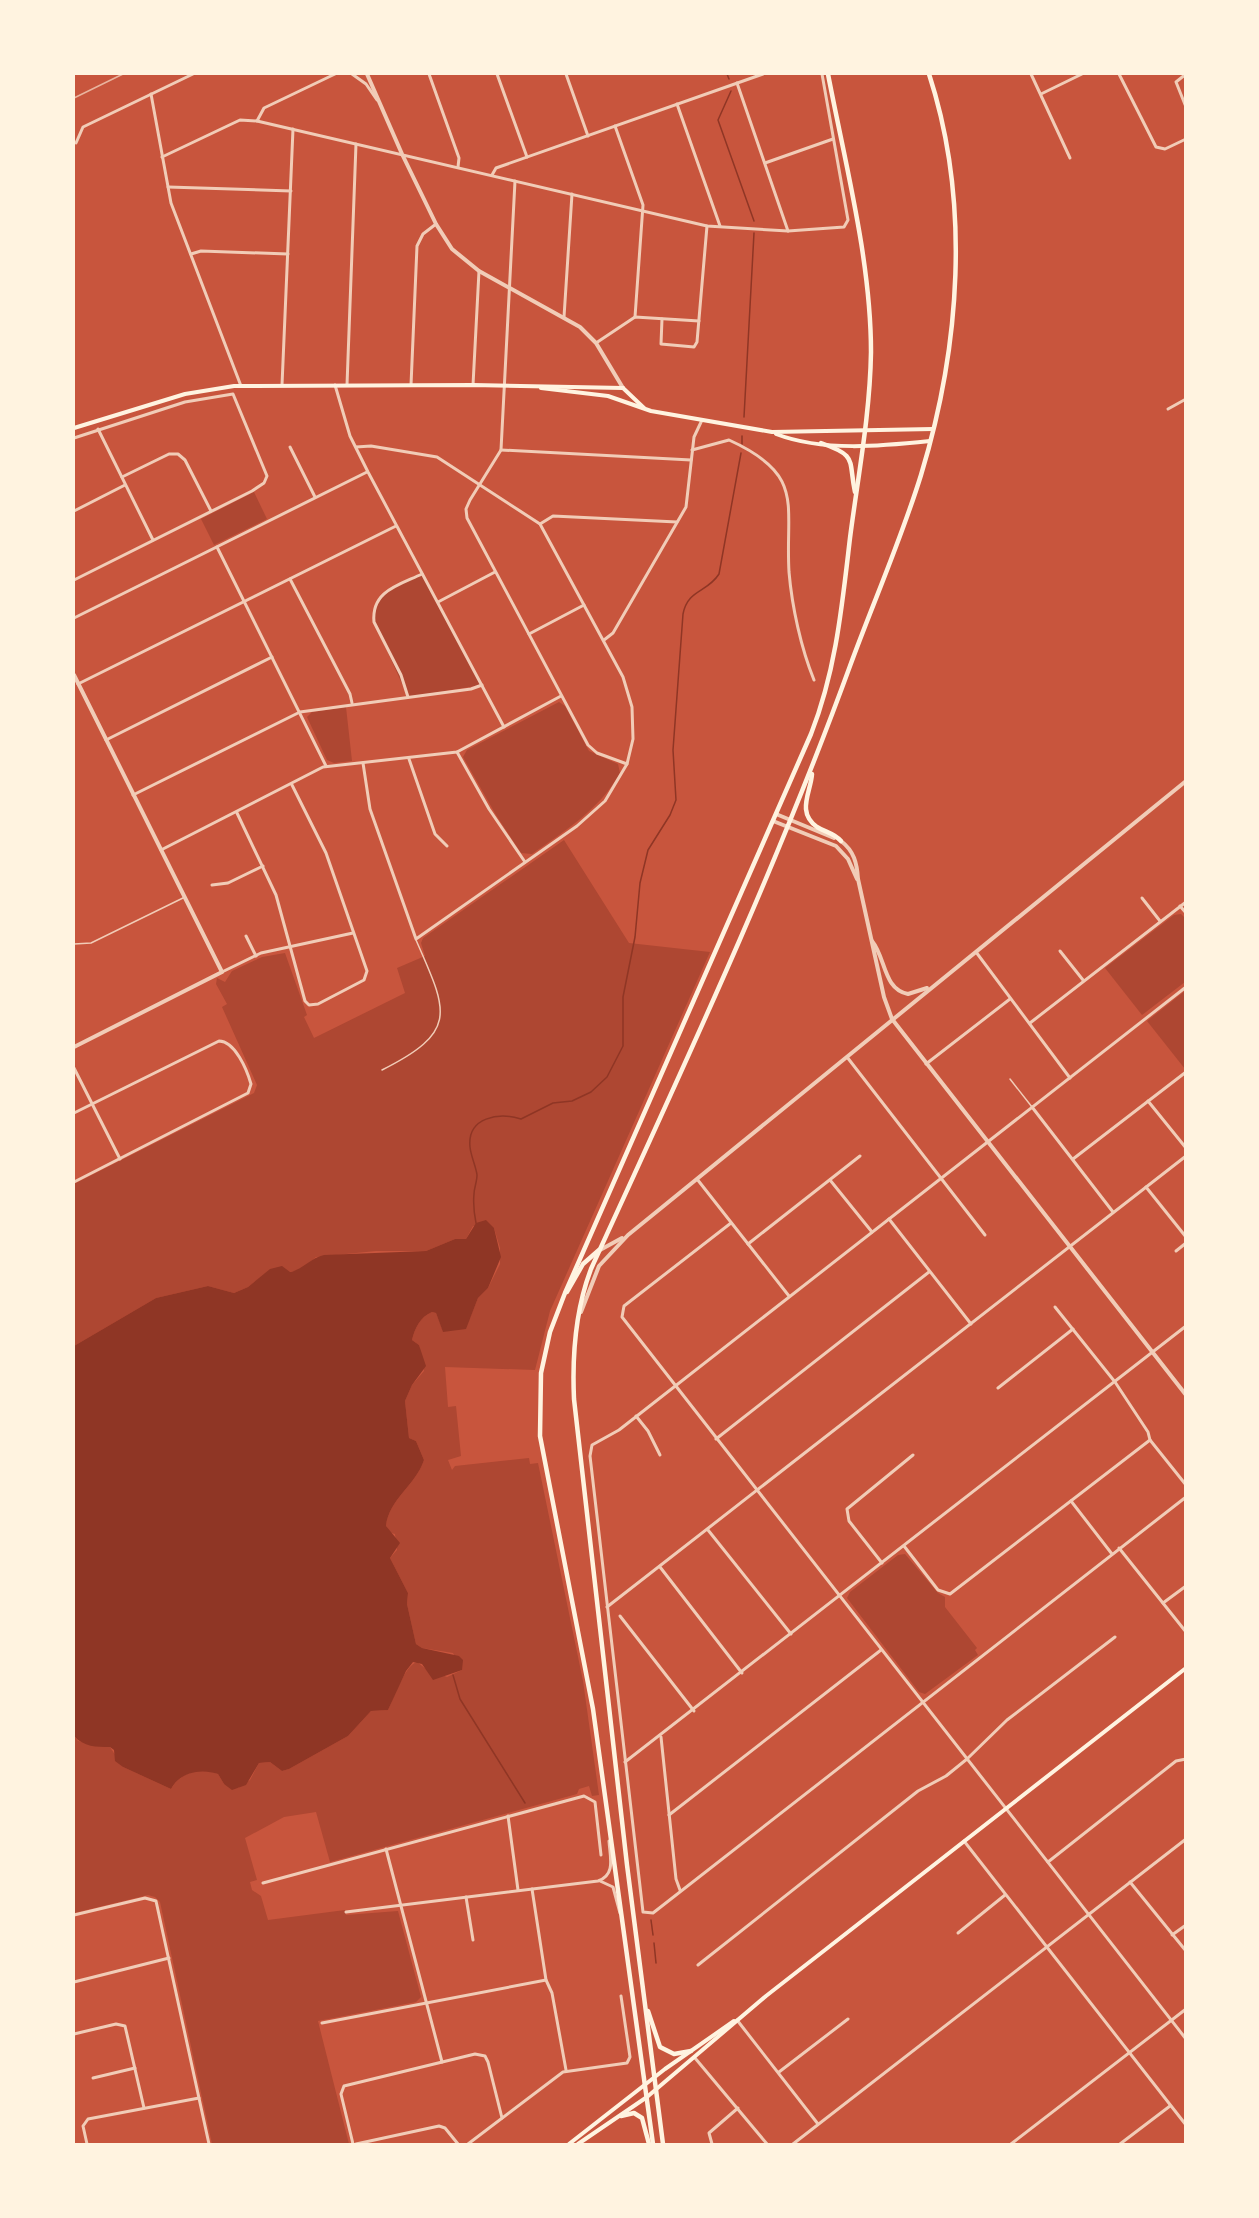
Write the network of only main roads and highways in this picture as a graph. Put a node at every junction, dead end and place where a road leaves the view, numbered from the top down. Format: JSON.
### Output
{"nodes":[{"id":1,"x":828,"y":74,"type":"edge"},
{"id":2,"x":929,"y":74,"type":"edge"},
{"id":3,"x":535,"y":387,"type":"junction"},
{"id":4,"x":623,"y":388,"type":"junction"},
{"id":5,"x":612,"y":398,"type":"junction"},
{"id":6,"x":645,"y":410,"type":"junction"},
{"id":7,"x":74,"y":429,"type":"edge"},
{"id":8,"x":933,"y":429,"type":"junction"},
{"id":9,"x":772,"y":432,"type":"junction"},
{"id":10,"x":865,"y":432,"type":"junction"},
{"id":11,"x":930,"y":441,"type":"junction"},
{"id":12,"x":821,"y":443,"type":"junction"},
{"id":13,"x":863,"y":445,"type":"junction"},
{"id":14,"x":856,"y":494,"type":"junction"},
{"id":15,"x":812,"y":771,"type":"junction"},
{"id":16,"x":841,"y":841,"type":"road end"},
{"id":17,"x":599,"y":1250,"type":"junction"},
{"id":18,"x":565,"y":1293,"type":"junction"},
{"id":19,"x":1185,"y":1668,"type":"edge"},
{"id":20,"x":646,"y":2006,"type":"junction"},
{"id":21,"x":737,"y":2020,"type":"junction"},
{"id":22,"x":691,"y":2051,"type":"junction"},
{"id":23,"x":656,"y":2076,"type":"junction"},
{"id":24,"x":646,"y":2084,"type":"junction"},
{"id":25,"x":658,"y":2088,"type":"junction"},
{"id":26,"x":647,"y":2097,"type":"junction"},
{"id":27,"x":621,"y":2116,"type":"junction"},
{"id":28,"x":569,"y":2145,"type":"edge"},
{"id":29,"x":578,"y":2145,"type":"edge"},
{"id":30,"x":651,"y":2145,"type":"edge"},
{"id":31,"x":663,"y":2145,"type":"edge"}],
"edges":[{"from":1,"to":10,"type":"main road"},
{"from":2,"to":8,"type":"main road"},
{"from":3,"to":4,"type":"main road"},
{"from":3,"to":5,"type":"main road"},
{"from":3,"to":7,"type":"main road"},
{"from":4,"to":5,"type":"main road"},
{"from":4,"to":6,"type":"main road"},
{"from":5,"to":6,"type":"main road"},
{"from":6,"to":9,"type":"main road"},
{"from":8,"to":10,"type":"main road"},
{"from":8,"to":11,"type":"main road"},
{"from":9,"to":10,"type":"main road"},
{"from":9,"to":12,"type":"main road"},
{"from":10,"to":13,"type":"main road"},
{"from":11,"to":13,"type":"main road"},
{"from":11,"to":15,"type":"main road"},
{"from":12,"to":13,"type":"main road"},
{"from":12,"to":14,"type":"main road"},
{"from":13,"to":14,"type":"main road"},
{"from":14,"to":18,"type":"main road"},
{"from":15,"to":16,"type":"main road"},
{"from":15,"to":17,"type":"main road"},
{"from":17,"to":18,"type":"main road"},
{"from":17,"to":20,"type":"main road"},
{"from":18,"to":24,"type":"main road"},
{"from":19,"to":21,"type":"main road"},
{"from":20,"to":22,"type":"main road"},
{"from":20,"to":23,"type":"main road"},
{"from":21,"to":22,"type":"main road"},
{"from":21,"to":25,"type":"main road"},
{"from":22,"to":23,"type":"main road"},
{"from":23,"to":24,"type":"main road"},
{"from":23,"to":25,"type":"main road"},
{"from":24,"to":26,"type":"main road"},
{"from":24,"to":28,"type":"main road"},
{"from":25,"to":26,"type":"main road"},
{"from":25,"to":31,"type":"main road"},
{"from":26,"to":27,"type":"main road"},
{"from":26,"to":30,"type":"main road"},
{"from":27,"to":29,"type":"main road"},
{"from":27,"to":30,"type":"main road"}]}
